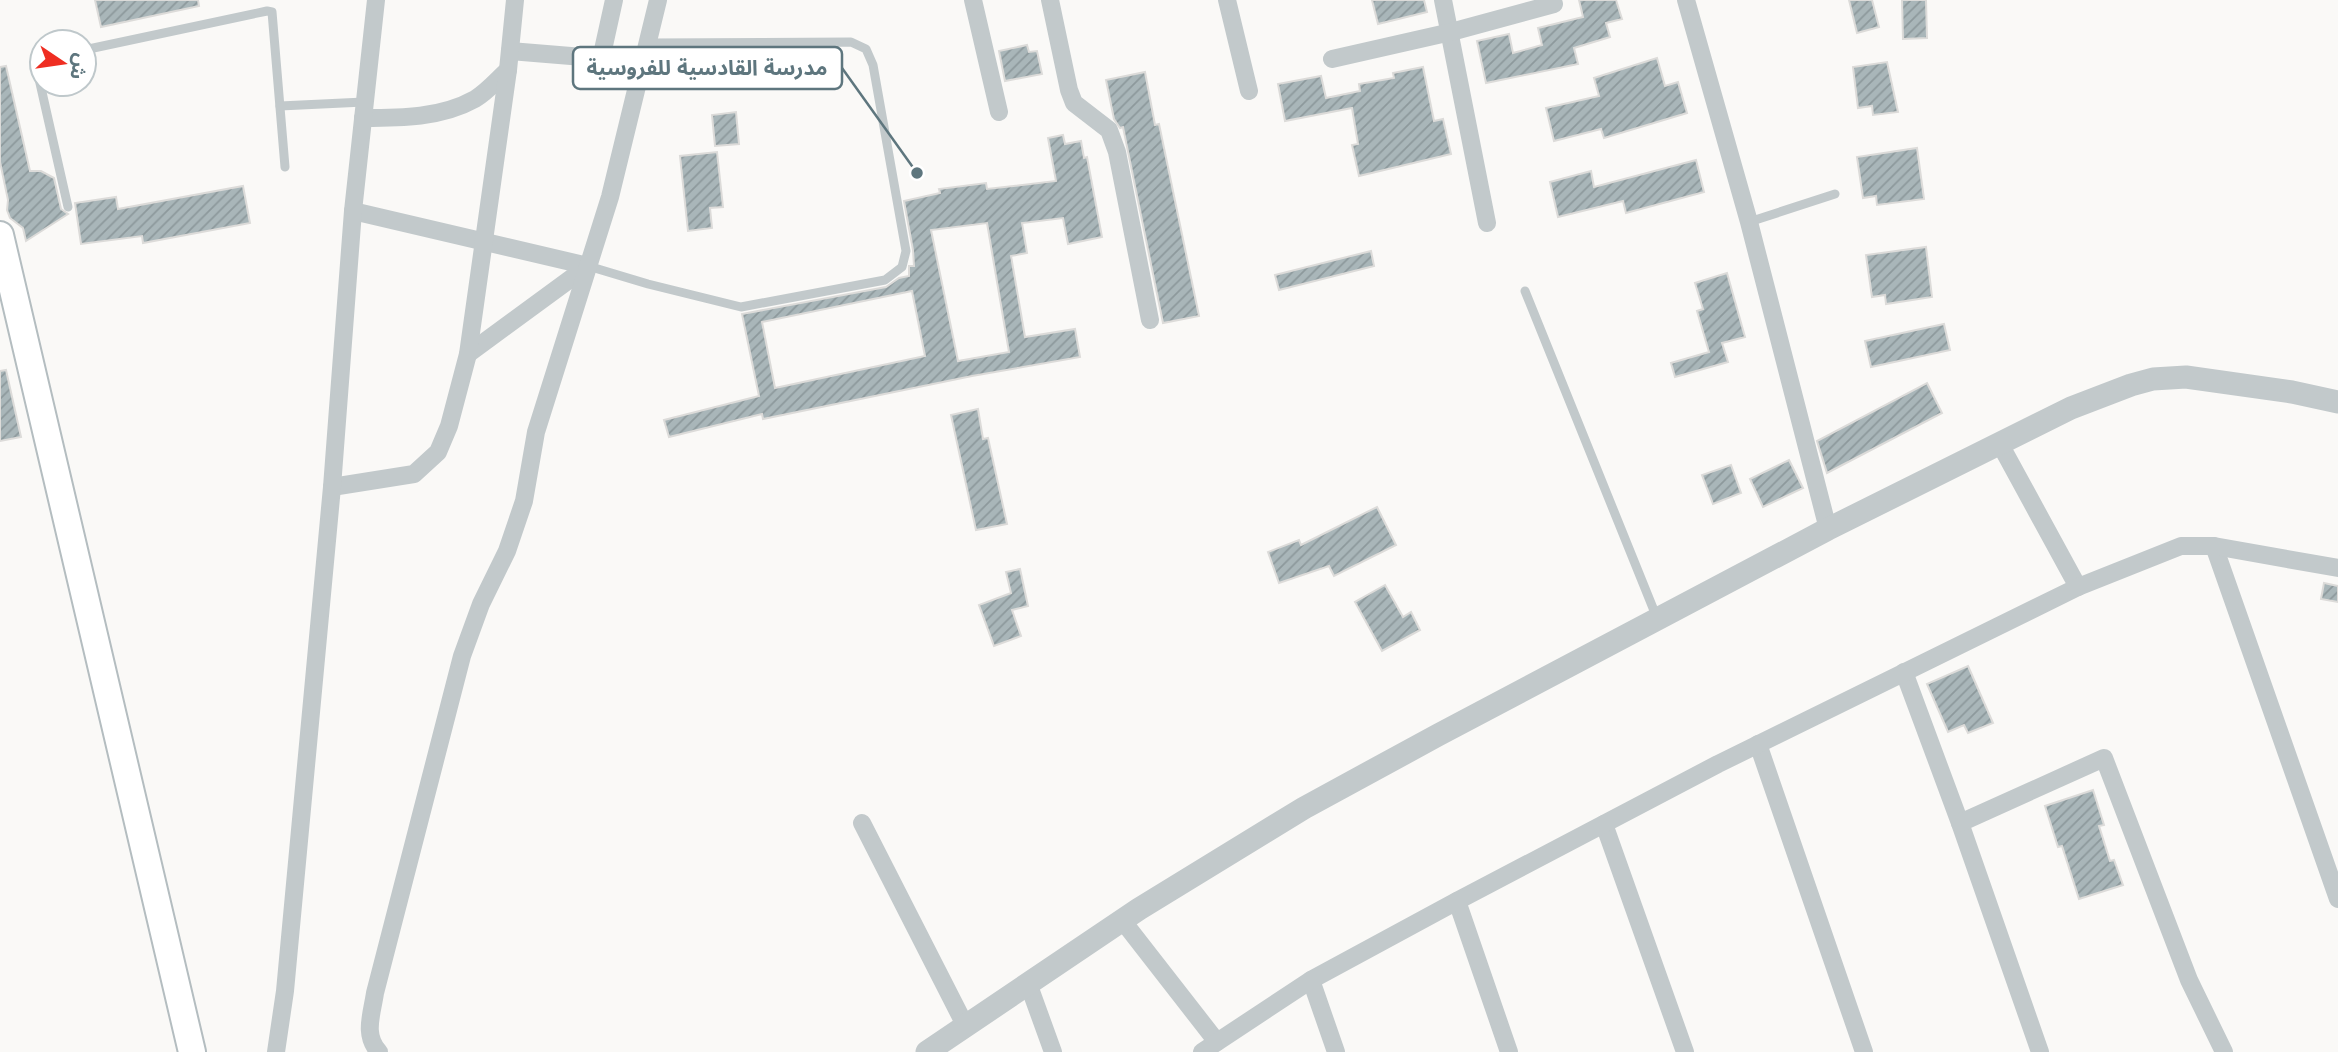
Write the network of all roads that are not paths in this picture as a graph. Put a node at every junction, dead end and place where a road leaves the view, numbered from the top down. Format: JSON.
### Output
{"nodes":[{"id":1,"x":376,"y":0,"type":"edge"},
{"id":2,"x":515,"y":0,"type":"edge"},
{"id":3,"x":614,"y":0,"type":"edge"},
{"id":4,"x":658,"y":0,"type":"edge"},
{"id":5,"x":973,"y":0,"type":"edge"},
{"id":6,"x":1050,"y":0,"type":"edge"},
{"id":7,"x":1227,"y":0,"type":"edge"},
{"id":8,"x":1443,"y":0,"type":"edge"},
{"id":9,"x":1686,"y":0,"type":"edge"},
{"id":10,"x":1554,"y":4,"type":"dead end"},
{"id":11,"x":1451,"y":32,"type":"junction"},
{"id":12,"x":649,"y":43,"type":"junction"},
{"id":13,"x":98,"y":47,"type":"edge"},
{"id":14,"x":510,"y":51,"type":"junction"},
{"id":15,"x":601,"y":59,"type":"junction"},
{"id":16,"x":1332,"y":59,"type":"dead end"},
{"id":17,"x":644,"y":62,"type":"junction"},
{"id":18,"x":508,"y":70,"type":"junction"},
{"id":19,"x":1249,"y":91,"type":"dead end"},
{"id":20,"x":43,"y":98,"type":"edge"},
{"id":21,"x":280,"y":106,"type":"junction"},
{"id":22,"x":364,"y":110,"type":"junction"},
{"id":23,"x":999,"y":112,"type":"dead end"},
{"id":24,"x":285,"y":167,"type":"dead end"},
{"id":25,"x":1835,"y":194,"type":"dead end"},
{"id":26,"x":68,"y":207,"type":"dead end"},
{"id":27,"x":354,"y":211,"type":"junction"},
{"id":28,"x":1749,"y":222,"type":"junction"},
{"id":29,"x":1488,"y":223,"type":"dead end"},
{"id":30,"x":0,"y":235,"type":"edge"},
{"id":31,"x":484,"y":241,"type":"junction"},
{"id":32,"x":588,"y":265,"type":"junction"},
{"id":33,"x":6,"y":291,"type":"edge"},
{"id":34,"x":1525,"y":291,"type":"dead end"},
{"id":35,"x":1150,"y":320,"type":"dead end"},
{"id":36,"x":468,"y":354,"type":"junction"},
{"id":37,"x":2338,"y":402,"type":"edge"},
{"id":38,"x":2000,"y":444,"type":"junction"},
{"id":39,"x":332,"y":487,"type":"junction"},
{"id":40,"x":1828,"y":529,"type":"junction"},
{"id":41,"x":2214,"y":546,"type":"junction"},
{"id":42,"x":2338,"y":568,"type":"edge"},
{"id":43,"x":2078,"y":587,"type":"junction"},
{"id":44,"x":1657,"y":620,"type":"junction"},
{"id":45,"x":1904,"y":672,"type":"junction"},
{"id":46,"x":1758,"y":744,"type":"junction"},
{"id":47,"x":862,"y":823,"type":"dead end"},
{"id":48,"x":1960,"y":823,"type":"junction"},
{"id":49,"x":1604,"y":824,"type":"junction"},
{"id":50,"x":2338,"y":899,"type":"edge"},
{"id":51,"x":1457,"y":901,"type":"junction"},
{"id":52,"x":1122,"y":920,"type":"junction"},
{"id":53,"x":1311,"y":981,"type":"junction"},
{"id":54,"x":1028,"y":982,"type":"junction"},
{"id":55,"x":965,"y":1026,"type":"junction"},
{"id":56,"x":1209,"y":1047,"type":"edge"},
{"id":57,"x":192,"y":1052,"type":"edge"},
{"id":58,"x":276,"y":1052,"type":"edge"},
{"id":59,"x":379,"y":1052,"type":"edge"},
{"id":60,"x":927,"y":1052,"type":"edge"},
{"id":61,"x":1053,"y":1052,"type":"edge"},
{"id":62,"x":1336,"y":1052,"type":"edge"},
{"id":63,"x":1509,"y":1052,"type":"edge"},
{"id":64,"x":1685,"y":1052,"type":"edge"},
{"id":65,"x":1864,"y":1052,"type":"edge"},
{"id":66,"x":2040,"y":1052,"type":"edge"},
{"id":67,"x":2224,"y":1052,"type":"edge"}],
"edges":[{"from":1,"to":22,"type":"street"},
{"from":2,"to":14,"type":"street"},
{"from":3,"to":15,"type":"street"},
{"from":4,"to":12,"type":"street"},
{"from":5,"to":23,"type":"street"},
{"from":6,"to":35,"type":"street"},
{"from":7,"to":19,"type":"street"},
{"from":8,"to":11,"type":"street"},
{"from":9,"to":28,"type":"street"},
{"from":10,"to":11,"type":"street"},
{"from":11,"to":16,"type":"street"},
{"from":11,"to":29,"type":"street"},
{"from":12,"to":17,"type":"street"},
{"from":12,"to":32,"type":"lane"},
{"from":13,"to":21,"type":"lane"},
{"from":14,"to":15,"type":"street"},
{"from":14,"to":18,"type":"street"},
{"from":15,"to":17,"type":"street"},
{"from":17,"to":32,"type":"street"},
{"from":18,"to":22,"type":"street"},
{"from":18,"to":31,"type":"street"},
{"from":20,"to":26,"type":"lane"},
{"from":21,"to":22,"type":"lane"},
{"from":21,"to":24,"type":"lane"},
{"from":22,"to":27,"type":"street"},
{"from":25,"to":28,"type":"lane"},
{"from":27,"to":31,"type":"street"},
{"from":27,"to":39,"type":"street"},
{"from":28,"to":40,"type":"street"},
{"from":30,"to":33,"type":"main road"},
{"from":31,"to":32,"type":"street"},
{"from":31,"to":36,"type":"street"},
{"from":32,"to":36,"type":"street"},
{"from":32,"to":59,"type":"street"},
{"from":33,"to":57,"type":"main road"},
{"from":34,"to":44,"type":"lane"},
{"from":36,"to":39,"type":"street"},
{"from":37,"to":38,"type":"street"},
{"from":38,"to":40,"type":"street"},
{"from":38,"to":43,"type":"street"},
{"from":39,"to":58,"type":"street"},
{"from":40,"to":44,"type":"street"},
{"from":41,"to":42,"type":"street"},
{"from":41,"to":43,"type":"street"},
{"from":41,"to":50,"type":"street"},
{"from":43,"to":45,"type":"street"},
{"from":44,"to":52,"type":"street"},
{"from":45,"to":46,"type":"street"},
{"from":45,"to":48,"type":"street"},
{"from":46,"to":49,"type":"street"},
{"from":46,"to":65,"type":"street"},
{"from":47,"to":55,"type":"street"},
{"from":48,"to":66,"type":"street"},
{"from":48,"to":67,"type":"street"},
{"from":49,"to":51,"type":"street"},
{"from":49,"to":64,"type":"street"},
{"from":51,"to":53,"type":"street"},
{"from":51,"to":63,"type":"street"},
{"from":52,"to":54,"type":"street"},
{"from":52,"to":56,"type":"street"},
{"from":53,"to":56,"type":"street"},
{"from":53,"to":62,"type":"street"},
{"from":54,"to":55,"type":"street"},
{"from":54,"to":61,"type":"street"},
{"from":55,"to":60,"type":"street"}]}
